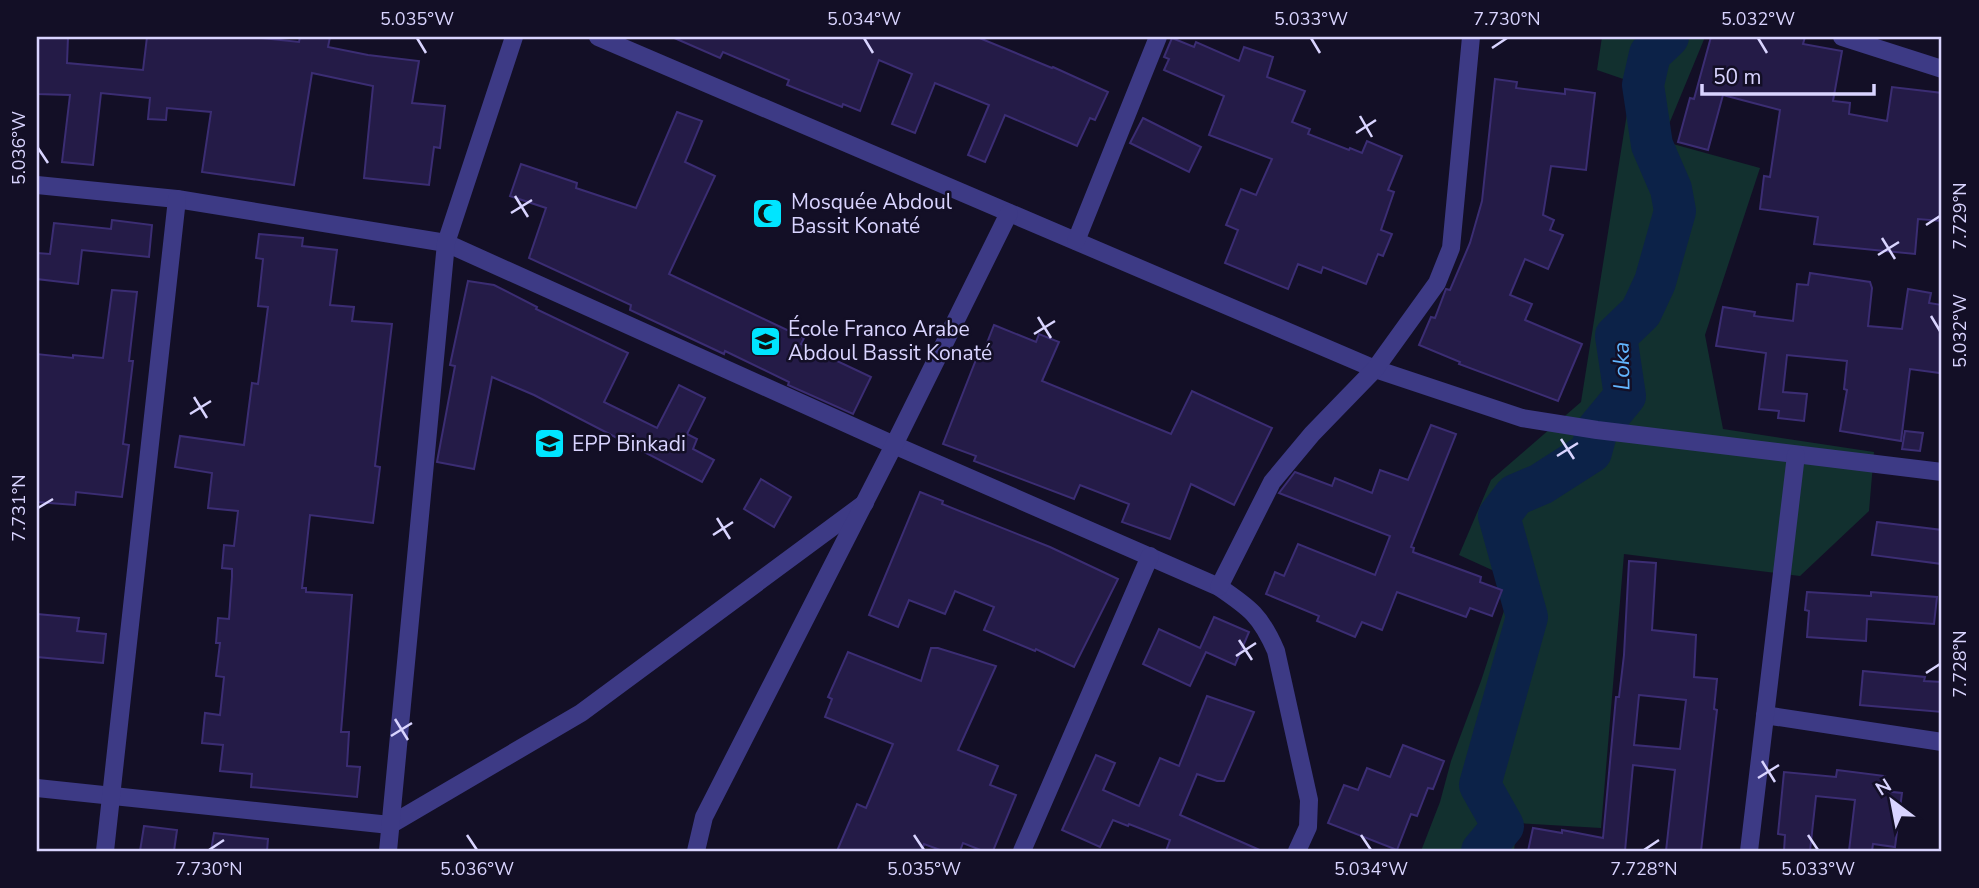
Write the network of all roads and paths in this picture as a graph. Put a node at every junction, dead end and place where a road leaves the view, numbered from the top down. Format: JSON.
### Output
{"nodes":[{"id":1,"x":514,"y":37,"type":"edge"},
{"id":2,"x":598,"y":37,"type":"edge"},
{"id":3,"x":1158,"y":37,"type":"edge"},
{"id":4,"x":1471,"y":37,"type":"edge"},
{"id":5,"x":1842,"y":37,"type":"edge"},
{"id":6,"x":1942,"y":69,"type":"edge"},
{"id":7,"x":37,"y":185,"type":"edge"},
{"id":8,"x":177,"y":199,"type":"junction"},
{"id":9,"x":1009,"y":213,"type":"junction"},
{"id":10,"x":1076,"y":241,"type":"junction"},
{"id":11,"x":446,"y":243,"type":"junction"},
{"id":12,"x":1375,"y":369,"type":"junction"},
{"id":13,"x":894,"y":445,"type":"junction"},
{"id":14,"x":1796,"y":455,"type":"junction"},
{"id":15,"x":1942,"y":472,"type":"edge"},
{"id":16,"x":865,"y":503,"type":"junction"},
{"id":17,"x":1150,"y":556,"type":"junction"},
{"id":18,"x":1219,"y":587,"type":"junction"},
{"id":19,"x":1765,"y":715,"type":"junction"},
{"id":20,"x":1942,"y":742,"type":"edge"},
{"id":21,"x":37,"y":788,"type":"edge"},
{"id":22,"x":111,"y":796,"type":"junction"},
{"id":23,"x":390,"y":825,"type":"junction"},
{"id":24,"x":105,"y":851,"type":"edge"},
{"id":25,"x":388,"y":851,"type":"edge"},
{"id":26,"x":696,"y":851,"type":"edge"},
{"id":27,"x":1022,"y":851,"type":"edge"},
{"id":28,"x":1297,"y":851,"type":"edge"},
{"id":29,"x":1749,"y":851,"type":"edge"}],
"edges":[{"from":1,"to":11,"type":"street"},
{"from":2,"to":9,"type":"street"},
{"from":3,"to":10,"type":"street"},
{"from":4,"to":12,"type":"street"},
{"from":5,"to":6,"type":"street"},
{"from":7,"to":8,"type":"street"},
{"from":8,"to":11,"type":"street"},
{"from":8,"to":22,"type":"street"},
{"from":9,"to":10,"type":"street"},
{"from":9,"to":13,"type":"street"},
{"from":10,"to":12,"type":"street"},
{"from":11,"to":13,"type":"street"},
{"from":11,"to":23,"type":"street"},
{"from":12,"to":14,"type":"street"},
{"from":12,"to":18,"type":"street"},
{"from":13,"to":16,"type":"street"},
{"from":13,"to":17,"type":"street"},
{"from":14,"to":15,"type":"street"},
{"from":14,"to":19,"type":"street"},
{"from":16,"to":23,"type":"street"},
{"from":16,"to":26,"type":"street"},
{"from":17,"to":18,"type":"street"},
{"from":17,"to":27,"type":"street"},
{"from":18,"to":28,"type":"street"},
{"from":19,"to":20,"type":"street"},
{"from":19,"to":29,"type":"street"},
{"from":21,"to":22,"type":"street"},
{"from":22,"to":23,"type":"street"},
{"from":22,"to":24,"type":"street"},
{"from":23,"to":25,"type":"street"}]}
